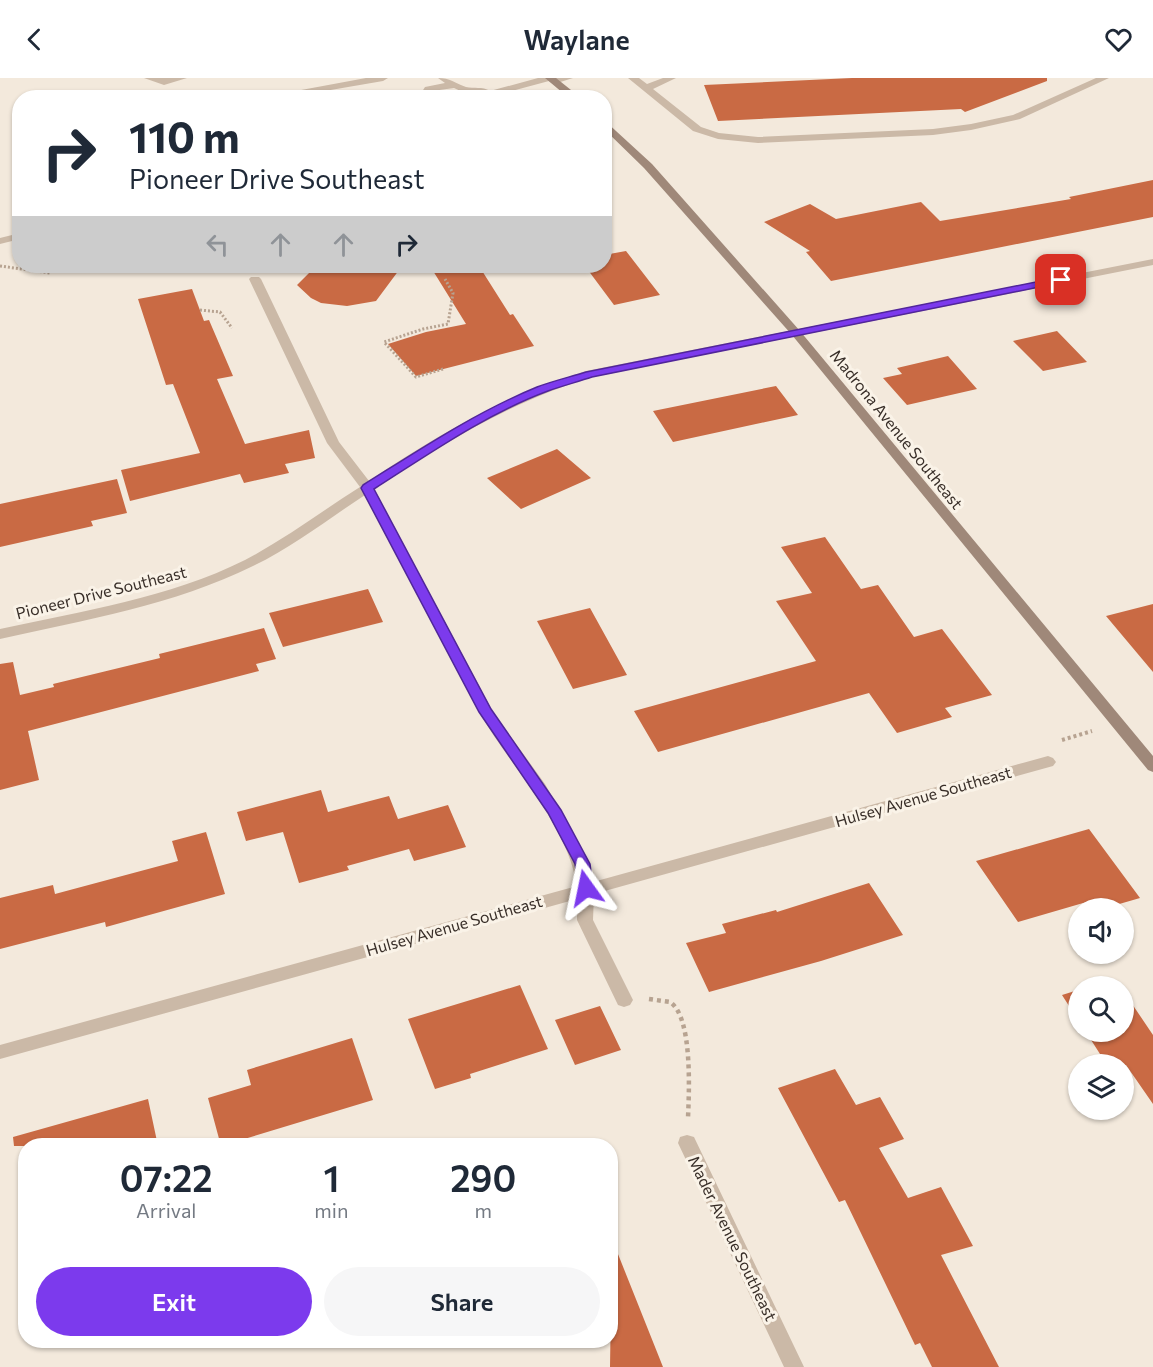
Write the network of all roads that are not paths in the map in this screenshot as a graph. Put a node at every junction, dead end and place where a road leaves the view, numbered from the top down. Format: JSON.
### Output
{"nodes":[{"id":1,"x":149,"y":78,"type":"edge"},
{"id":2,"x":182,"y":78,"type":"edge"},
{"id":3,"x":383,"y":78,"type":"edge"},
{"id":4,"x":443,"y":78,"type":"edge"},
{"id":5,"x":568,"y":78,"type":"edge"},
{"id":6,"x":633,"y":78,"type":"edge"},
{"id":7,"x":671,"y":78,"type":"edge"},
{"id":8,"x":1104,"y":78,"type":"edge"},
{"id":9,"x":551,"y":79,"type":"edge"},
{"id":10,"x":453,"y":85,"type":"junction"},
{"id":11,"x":647,"y":88,"type":"junction"},
{"id":12,"x":311,"y":90,"type":"edge"},
{"id":13,"x":427,"y":90,"type":"edge"},
{"id":14,"x":465,"y":90,"type":"edge"},
{"id":15,"x":500,"y":90,"type":"edge"},
{"id":16,"x":565,"y":90,"type":"edge"},
{"id":17,"x":612,"y":131,"type":"edge"},
{"id":18,"x":1153,"y":262,"type":"edge"},
{"id":19,"x":255,"y":279,"type":"dead end"},
{"id":20,"x":796,"y":333,"type":"junction"},
{"id":21,"x":367,"y":488,"type":"junction"},
{"id":22,"x":0,"y":634,"type":"edge"},
{"id":23,"x":1048,"y":762,"type":"dead end"},
{"id":24,"x":1153,"y":766,"type":"edge"},
{"id":25,"x":586,"y":888,"type":"junction"},
{"id":26,"x":624,"y":1000,"type":"road end"},
{"id":27,"x":0,"y":1052,"type":"edge"},
{"id":28,"x":687,"y":1143,"type":"road end"},
{"id":29,"x":794,"y":1367,"type":"edge"}],
"edges":[{"from":1,"to":2,"type":"street"},
{"from":3,"to":12,"type":"street"},
{"from":4,"to":10,"type":"street"},
{"from":5,"to":9,"type":"street"},
{"from":6,"to":11,"type":"street"},
{"from":7,"to":11,"type":"street"},
{"from":8,"to":11,"type":"street"},
{"from":9,"to":15,"type":"street"},
{"from":9,"to":16,"type":"main road"},
{"from":10,"to":13,"type":"street"},
{"from":10,"to":14,"type":"street"},
{"from":17,"to":20,"type":"main road","name":"Madrona Avenue Southeast"},
{"from":18,"to":20,"type":"street","name":"Pioneer Drive Southeast"},
{"from":19,"to":21,"type":"street"},
{"from":20,"to":21,"type":"street","name":"Pioneer Drive Southeast"},
{"from":20,"to":24,"type":"main road","name":"Madrona Avenue Southeast"},
{"from":21,"to":22,"type":"street","name":"Pioneer Drive Southeast"},
{"from":21,"to":25,"type":"street"},
{"from":23,"to":25,"type":"street","name":"Hulsey Avenue Southeast"},
{"from":25,"to":26,"type":"street"},
{"from":25,"to":27,"type":"street","name":"Hulsey Avenue Southeast"},
{"from":28,"to":29,"type":"street","name":"Mader Avenue Southeast"}]}
